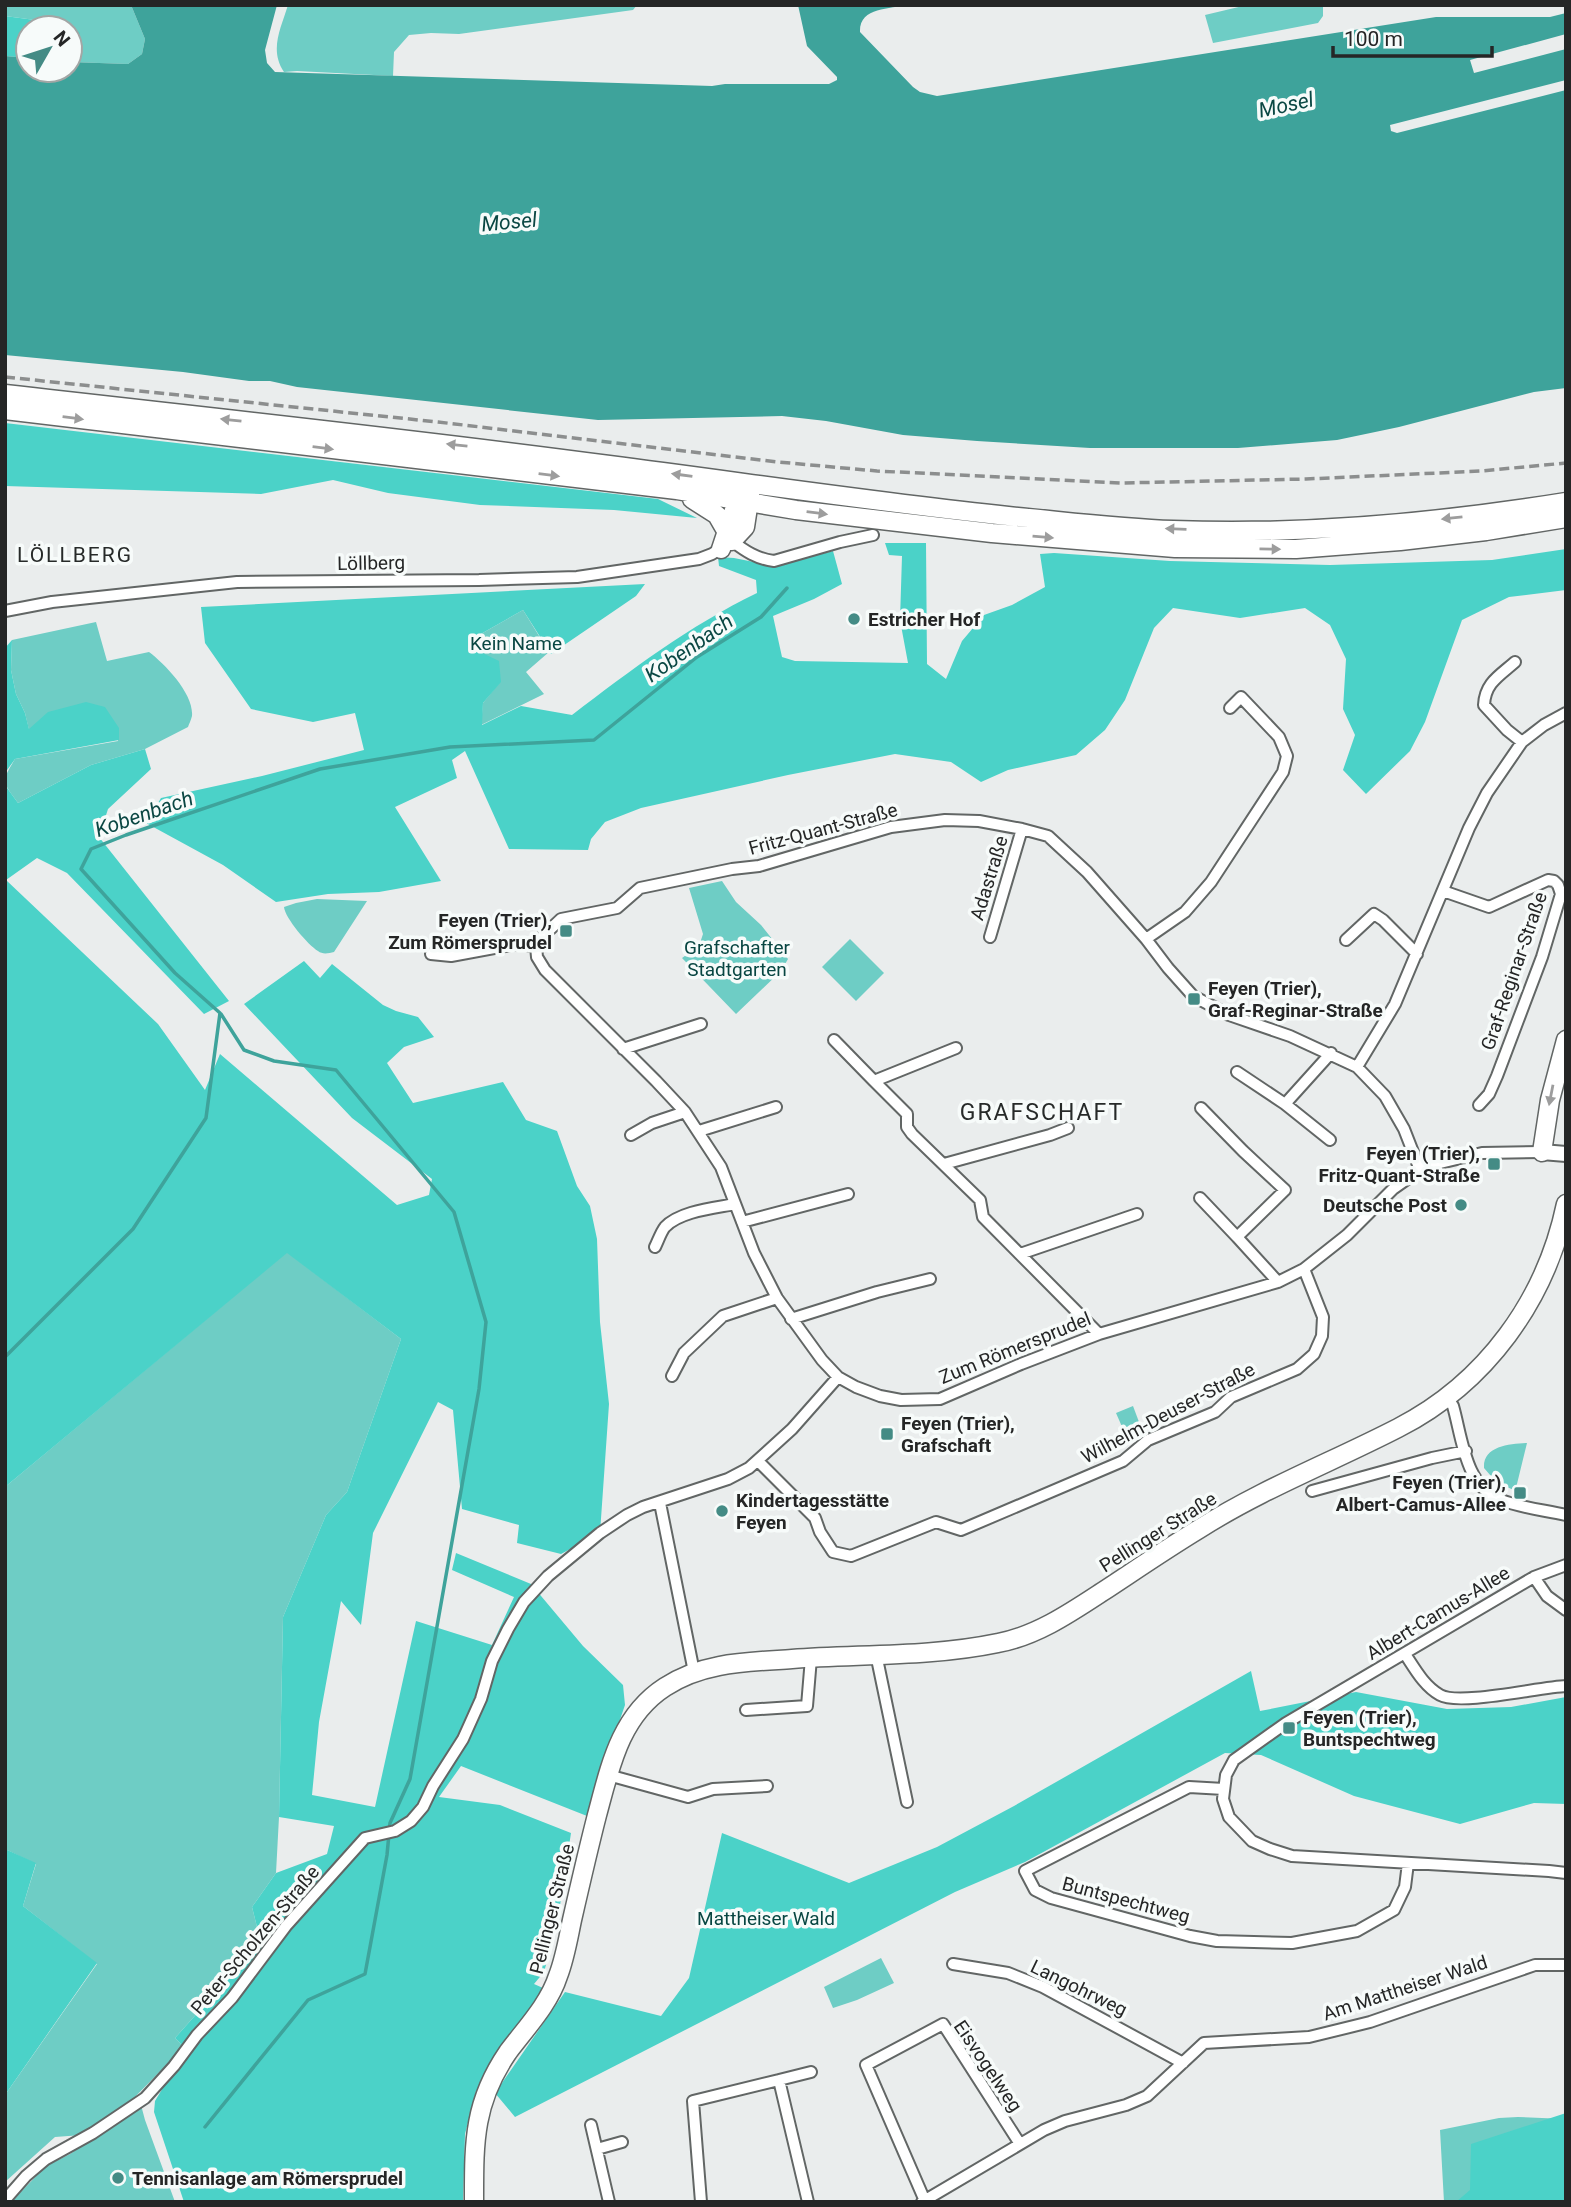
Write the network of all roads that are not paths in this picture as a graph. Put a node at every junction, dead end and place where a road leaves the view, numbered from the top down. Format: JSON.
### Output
{"nodes":[{"id":1,"x":5,"y":394,"type":"edge"},
{"id":2,"x":5,"y":410,"type":"edge"},
{"id":3,"x":750,"y":484,"type":"junction"},
{"id":4,"x":677,"y":491,"type":"junction"},
{"id":5,"x":1566,"y":502,"type":"edge"},
{"id":6,"x":743,"y":503,"type":"junction"},
{"id":7,"x":1520,"y":517,"type":"junction"},
{"id":8,"x":1566,"y":518,"type":"edge"},
{"id":9,"x":745,"y":527,"type":"junction"},
{"id":10,"x":873,"y":535,"type":"dead end"},
{"id":11,"x":727,"y":541,"type":"junction"},
{"id":12,"x":751,"y":554,"type":"junction"},
{"id":13,"x":5,"y":611,"type":"edge"},
{"id":14,"x":1515,"y":662,"type":"dead end"},
{"id":15,"x":1230,"y":708,"type":"dead end"},
{"id":16,"x":1566,"y":713,"type":"edge"},
{"id":17,"x":1522,"y":742,"type":"junction"},
{"id":18,"x":1022,"y":829,"type":"junction"},
{"id":19,"x":1443,"y":891,"type":"junction"},
{"id":20,"x":990,"y":937,"type":"dead end"},
{"id":21,"x":1146,"y":939,"type":"junction"},
{"id":22,"x":1346,"y":940,"type":"dead end"},
{"id":23,"x":536,"y":946,"type":"junction"},
{"id":24,"x":430,"y":954,"type":"dead end"},
{"id":25,"x":1417,"y":954,"type":"junction"},
{"id":26,"x":701,"y":1024,"type":"dead end"},
{"id":27,"x":834,"y":1040,"type":"dead end"},
{"id":28,"x":1566,"y":1040,"type":"edge"},
{"id":29,"x":956,"y":1048,"type":"dead end"},
{"id":30,"x":623,"y":1049,"type":"junction"},
{"id":31,"x":1331,"y":1053,"type":"junction"},
{"id":32,"x":1357,"y":1067,"type":"junction"},
{"id":33,"x":1237,"y":1072,"type":"dead end"},
{"id":34,"x":874,"y":1082,"type":"junction"},
{"id":35,"x":1285,"y":1104,"type":"junction"},
{"id":36,"x":1479,"y":1105,"type":"dead end"},
{"id":37,"x":776,"y":1107,"type":"dead end"},
{"id":38,"x":1201,"y":1108,"type":"dead end"},
{"id":39,"x":685,"y":1112,"type":"junction"},
{"id":40,"x":1068,"y":1128,"type":"dead end"},
{"id":41,"x":699,"y":1131,"type":"junction"},
{"id":42,"x":631,"y":1135,"type":"dead end"},
{"id":43,"x":1330,"y":1140,"type":"dead end"},
{"id":44,"x":1542,"y":1152,"type":"junction"},
{"id":45,"x":1566,"y":1154,"type":"edge"},
{"id":46,"x":944,"y":1164,"type":"junction"},
{"id":47,"x":1420,"y":1170,"type":"junction"},
{"id":48,"x":848,"y":1194,"type":"dead end"},
{"id":49,"x":1200,"y":1198,"type":"dead end"},
{"id":50,"x":735,"y":1204,"type":"junction"},
{"id":51,"x":1566,"y":1204,"type":"edge"},
{"id":52,"x":1137,"y":1214,"type":"dead end"},
{"id":53,"x":742,"y":1222,"type":"junction"},
{"id":54,"x":1237,"y":1237,"type":"junction"},
{"id":55,"x":655,"y":1247,"type":"dead end"},
{"id":56,"x":1020,"y":1254,"type":"junction"},
{"id":57,"x":1304,"y":1269,"type":"junction"},
{"id":58,"x":930,"y":1279,"type":"dead end"},
{"id":59,"x":1278,"y":1282,"type":"junction"},
{"id":60,"x":777,"y":1298,"type":"junction"},
{"id":61,"x":791,"y":1319,"type":"junction"},
{"id":62,"x":1100,"y":1334,"type":"junction"},
{"id":63,"x":672,"y":1376,"type":"dead end"},
{"id":64,"x":838,"y":1377,"type":"junction"},
{"id":65,"x":1447,"y":1397,"type":"junction"},
{"id":66,"x":1465,"y":1451,"type":"junction"},
{"id":67,"x":758,"y":1461,"type":"junction"},
{"id":68,"x":1311,"y":1491,"type":"dead end"},
{"id":69,"x":660,"y":1503,"type":"junction"},
{"id":70,"x":1566,"y":1515,"type":"edge"},
{"id":71,"x":1566,"y":1565,"type":"edge"},
{"id":72,"x":1534,"y":1577,"type":"junction"},
{"id":73,"x":1566,"y":1610,"type":"edge"},
{"id":74,"x":876,"y":1654,"type":"junction"},
{"id":75,"x":1405,"y":1654,"type":"junction"},
{"id":76,"x":811,"y":1658,"type":"junction"},
{"id":77,"x":694,"y":1672,"type":"junction"},
{"id":78,"x":1566,"y":1686,"type":"edge"},
{"id":79,"x":746,"y":1710,"type":"dead end"},
{"id":80,"x":608,"y":1775,"type":"junction"},
{"id":81,"x":767,"y":1786,"type":"dead end"},
{"id":82,"x":1224,"y":1789,"type":"junction"},
{"id":83,"x":907,"y":1802,"type":"dead end"},
{"id":84,"x":1408,"y":1863,"type":"junction"},
{"id":85,"x":1566,"y":1874,"type":"edge"},
{"id":86,"x":953,"y":1964,"type":"dead end"},
{"id":87,"x":1566,"y":1965,"type":"edge"},
{"id":88,"x":1183,"y":2063,"type":"junction"},
{"id":89,"x":811,"y":2072,"type":"dead end"},
{"id":90,"x":779,"y":2080,"type":"junction"},
{"id":91,"x":591,"y":2125,"type":"dead end"},
{"id":92,"x":622,"y":2142,"type":"dead end"},
{"id":93,"x":1020,"y":2144,"type":"junction"},
{"id":94,"x":597,"y":2149,"type":"junction"},
{"id":95,"x":5,"y":2200,"type":"edge"},
{"id":96,"x":924,"y":2201,"type":"edge"},
{"id":97,"x":474,"y":2202,"type":"edge"},
{"id":98,"x":609,"y":2202,"type":"edge"},
{"id":99,"x":701,"y":2202,"type":"edge"},
{"id":100,"x":808,"y":2202,"type":"edge"}],
"edges":[{"from":3,"to":1,"type":"main road","one_way":true},
{"from":2,"to":4,"type":"main road","one_way":true},
{"from":3,"to":6,"type":"main road"},
{"from":7,"to":3,"type":"main road","one_way":true},
{"from":4,"to":6,"type":"main road"},
{"from":4,"to":11,"type":"main road"},
{"from":5,"to":7,"type":"main road"},
{"from":6,"to":7,"type":"main road","one_way":true},
{"from":6,"to":9,"type":"main road"},
{"from":6,"to":11,"type":"main road"},
{"from":7,"to":8,"type":"main road"},
{"from":9,"to":11,"type":"main road"},
{"from":9,"to":12,"type":"street"},
{"from":10,"to":12,"type":"street"},
{"from":11,"to":12,"type":"street"},
{"from":11,"to":13,"type":"street","name":"Löllberg"},
{"from":14,"to":17,"type":"street"},
{"from":15,"to":21,"type":"street"},
{"from":16,"to":17,"type":"street"},
{"from":17,"to":19,"type":"street"},
{"from":18,"to":20,"type":"street","name":"Adastraße"},
{"from":18,"to":21,"type":"street","name":"Fritz-Quant-Straße"},
{"from":18,"to":23,"type":"street","name":"Fritz-Quant-Straße"},
{"from":19,"to":25,"type":"street"},
{"from":19,"to":36,"type":"street","name":"Graf-Reginar-Straße"},
{"from":21,"to":31,"type":"street","name":"Fritz-Quant-Straße"},
{"from":22,"to":25,"type":"street"},
{"from":23,"to":24,"type":"street"},
{"from":23,"to":30,"type":"street","name":"Zum Römersprudel"},
{"from":25,"to":32,"type":"street"},
{"from":26,"to":30,"type":"street"},
{"from":27,"to":34,"type":"street"},
{"from":28,"to":44,"type":"main road","one_way":true},
{"from":29,"to":34,"type":"street"},
{"from":30,"to":39,"type":"street","name":"Zum Römersprudel"},
{"from":31,"to":32,"type":"street","name":"Fritz-Quant-Straße"},
{"from":31,"to":35,"type":"street"},
{"from":32,"to":47,"type":"street","name":"Fritz-Quant-Straße"},
{"from":33,"to":35,"type":"street"},
{"from":34,"to":46,"type":"street"},
{"from":35,"to":43,"type":"street"},
{"from":37,"to":41,"type":"street"},
{"from":38,"to":54,"type":"street"},
{"from":39,"to":41,"type":"street","name":"Zum Römersprudel"},
{"from":39,"to":42,"type":"street"},
{"from":40,"to":46,"type":"street"},
{"from":41,"to":50,"type":"street","name":"Zum Römersprudel"},
{"from":44,"to":45,"type":"street","name":"Zum Römersprudel"},
{"from":44,"to":47,"type":"street","name":"Zum Römersprudel"},
{"from":46,"to":56,"type":"street"},
{"from":47,"to":57,"type":"street","name":"Zum Römersprudel"},
{"from":48,"to":53,"type":"street"},
{"from":49,"to":54,"type":"street"},
{"from":50,"to":53,"type":"street","name":"Zum Römersprudel"},
{"from":50,"to":55,"type":"street"},
{"from":51,"to":65,"type":"main road","name":"Pellinger Straße"},
{"from":52,"to":56,"type":"street"},
{"from":53,"to":60,"type":"street","name":"Zum Römersprudel"},
{"from":54,"to":59,"type":"street"},
{"from":56,"to":62,"type":"street"},
{"from":57,"to":59,"type":"street","name":"Zum Römersprudel"},
{"from":57,"to":67,"type":"street","name":"Wilhelm-Deuser-Straße"},
{"from":58,"to":61,"type":"street"},
{"from":59,"to":62,"type":"street","name":"Zum Römersprudel"},
{"from":60,"to":61,"type":"street","name":"Zum Römersprudel"},
{"from":60,"to":63,"type":"street"},
{"from":61,"to":64,"type":"street","name":"Zum Römersprudel"},
{"from":62,"to":64,"type":"street","name":"Zum Römersprudel"},
{"from":64,"to":67,"type":"street","name":"Peter-Scholzen-Straße"},
{"from":65,"to":66,"type":"street"},
{"from":65,"to":74,"type":"main road","name":"Pellinger Straße"},
{"from":66,"to":68,"type":"street"},
{"from":66,"to":70,"type":"street"},
{"from":67,"to":69,"type":"street","name":"Peter-Scholzen-Straße"},
{"from":69,"to":77,"type":"street"},
{"from":69,"to":95,"type":"street","name":"Peter-Scholzen-Straße"},
{"from":71,"to":72,"type":"street","name":"Albert-Camus-Allee"},
{"from":72,"to":73,"type":"street"},
{"from":72,"to":75,"type":"street","name":"Albert-Camus-Allee"},
{"from":74,"to":76,"type":"main road","name":"Pellinger Straße"},
{"from":74,"to":83,"type":"street"},
{"from":75,"to":78,"type":"street"},
{"from":75,"to":82,"type":"street","name":"Albert-Camus-Allee"},
{"from":76,"to":77,"type":"main road","name":"Pellinger Straße"},
{"from":76,"to":79,"type":"street"},
{"from":77,"to":80,"type":"main road","name":"Pellinger Straße"},
{"from":80,"to":81,"type":"street"},
{"from":80,"to":97,"type":"main road","name":"Pellinger Straße"},
{"from":82,"to":84,"type":"street"},
{"from":82,"to":84,"type":"street","name":"Buntspechtweg"},
{"from":84,"to":85,"type":"street"},
{"from":86,"to":88,"type":"street","name":"Langohrweg"},
{"from":87,"to":88,"type":"street","name":"Am Mattheiser Wald"},
{"from":88,"to":93,"type":"street","name":"Am Mattheiser Wald"},
{"from":89,"to":90,"type":"street"},
{"from":90,"to":99,"type":"street"},
{"from":90,"to":100,"type":"street"},
{"from":91,"to":94,"type":"street"},
{"from":92,"to":94,"type":"street"},
{"from":93,"to":96,"type":"street","name":"Am Mattheiser Wald"},
{"from":93,"to":96,"type":"street","name":"Eisvogelweg"},
{"from":94,"to":98,"type":"street"}]}
